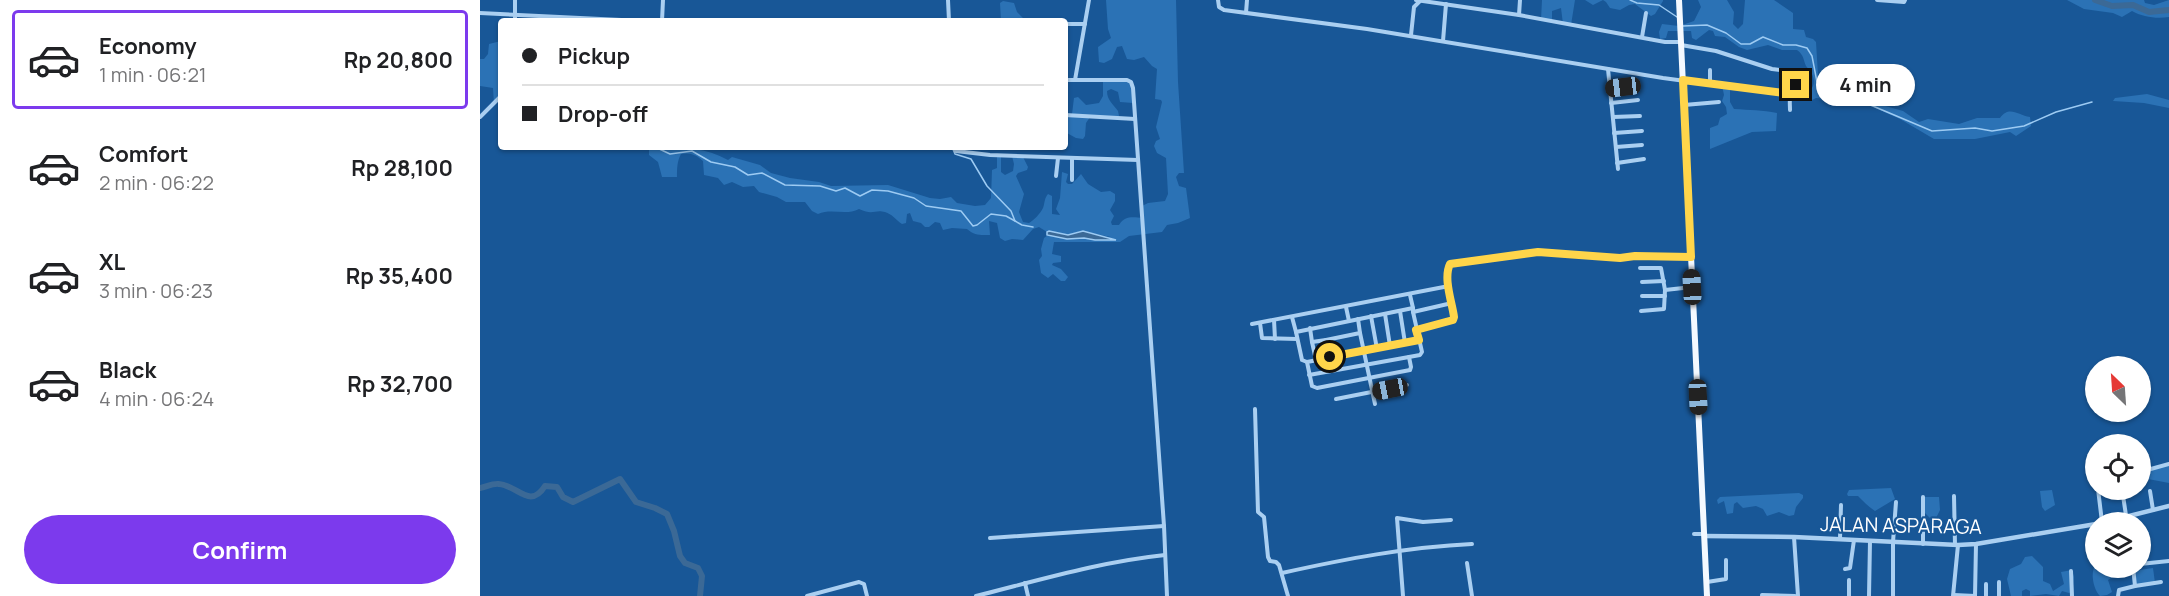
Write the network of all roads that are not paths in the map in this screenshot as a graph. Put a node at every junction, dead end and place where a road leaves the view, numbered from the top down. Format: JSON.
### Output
{"nodes":[{"id":1,"x":515,"y":0,"type":"edge"},
{"id":2,"x":663,"y":0,"type":"edge"},
{"id":3,"x":948,"y":0,"type":"edge"},
{"id":4,"x":1089,"y":0,"type":"edge"},
{"id":5,"x":1218,"y":0,"type":"edge"},
{"id":6,"x":1247,"y":0,"type":"edge"},
{"id":7,"x":1418,"y":0,"type":"edge"},
{"id":8,"x":1520,"y":0,"type":"edge"},
{"id":9,"x":1679,"y":0,"type":"edge"},
{"id":10,"x":1877,"y":0,"type":"edge"},
{"id":11,"x":1905,"y":0,"type":"edge"},
{"id":12,"x":1889,"y":1,"type":"edge"},
{"id":13,"x":1446,"y":4,"type":"junction"},
{"id":14,"x":1246,"y":13,"type":"junction"},
{"id":15,"x":1646,"y":13,"type":"dead end"},
{"id":16,"x":480,"y":14,"type":"edge"},
{"id":17,"x":1519,"y":15,"type":"junction"},
{"id":18,"x":508,"y":18,"type":"edge"},
{"id":19,"x":515,"y":18,"type":"edge"},
{"id":20,"x":662,"y":18,"type":"edge"},
{"id":21,"x":949,"y":18,"type":"edge"},
{"id":22,"x":1068,"y":24,"type":"edge"},
{"id":23,"x":1085,"y":24,"type":"junction"},
{"id":24,"x":1411,"y":35,"type":"junction"},
{"id":25,"x":1642,"y":37,"type":"junction"},
{"id":26,"x":1443,"y":41,"type":"junction"},
{"id":27,"x":1680,"y":44,"type":"junction"},
{"id":28,"x":1608,"y":69,"type":"junction"},
{"id":29,"x":1710,"y":70,"type":"dead end"},
{"id":30,"x":1068,"y":80,"type":"edge"},
{"id":31,"x":1075,"y":80,"type":"junction"},
{"id":32,"x":1683,"y":80,"type":"junction"},
{"id":33,"x":1710,"y":83,"type":"junction"},
{"id":34,"x":1636,"y":86,"type":"dead end"},
{"id":35,"x":1610,"y":89,"type":"junction"},
{"id":36,"x":1791,"y":94,"type":"junction"},
{"id":37,"x":1804,"y":97,"type":"dead end"},
{"id":38,"x":498,"y":99,"type":"edge"},
{"id":39,"x":1638,"y":100,"type":"dead end"},
{"id":40,"x":1719,"y":102,"type":"dead end"},
{"id":41,"x":1611,"y":103,"type":"junction"},
{"id":42,"x":1684,"y":105,"type":"junction"},
{"id":43,"x":1790,"y":110,"type":"dead end"},
{"id":44,"x":1068,"y":115,"type":"edge"},
{"id":45,"x":1640,"y":116,"type":"dead end"},
{"id":46,"x":480,"y":117,"type":"edge"},
{"id":47,"x":1613,"y":117,"type":"junction"},
{"id":48,"x":1135,"y":119,"type":"junction"},
{"id":49,"x":1642,"y":131,"type":"dead end"},
{"id":50,"x":1614,"y":133,"type":"junction"},
{"id":51,"x":1642,"y":145,"type":"dead end"},
{"id":52,"x":1616,"y":147,"type":"junction"},
{"id":53,"x":956,"y":150,"type":"edge"},
{"id":54,"x":1058,"y":158,"type":"junction"},
{"id":55,"x":1072,"y":158,"type":"junction"},
{"id":56,"x":1138,"y":159,"type":"junction"},
{"id":57,"x":1644,"y":159,"type":"dead end"},
{"id":58,"x":1617,"y":163,"type":"junction"},
{"id":59,"x":1618,"y":169,"type":"dead end"},
{"id":60,"x":1056,"y":176,"type":"dead end"},
{"id":61,"x":1072,"y":180,"type":"dead end"},
{"id":62,"x":1691,"y":257,"type":"junction"},
{"id":63,"x":1640,"y":268,"type":"dead end"},
{"id":64,"x":1664,"y":281,"type":"junction"},
{"id":65,"x":1642,"y":282,"type":"dead end"},
{"id":66,"x":1449,"y":286,"type":"junction"},
{"id":67,"x":1692,"y":287,"type":"junction"},
{"id":68,"x":1665,"y":290,"type":"junction"},
{"id":69,"x":1410,"y":295,"type":"junction"},
{"id":70,"x":1642,"y":296,"type":"dead end"},
{"id":71,"x":1665,"y":296,"type":"junction"},
{"id":72,"x":1452,"y":303,"type":"junction"},
{"id":73,"x":1346,"y":307,"type":"junction"},
{"id":74,"x":1413,"y":310,"type":"junction"},
{"id":75,"x":1641,"y":310,"type":"dead end"},
{"id":76,"x":1400,"y":311,"type":"junction"},
{"id":77,"x":1385,"y":314,"type":"junction"},
{"id":78,"x":1371,"y":316,"type":"junction"},
{"id":79,"x":1292,"y":317,"type":"junction"},
{"id":80,"x":1358,"y":319,"type":"junction"},
{"id":81,"x":1274,"y":320,"type":"junction"},
{"id":82,"x":1349,"y":321,"type":"junction"},
{"id":83,"x":1260,"y":323,"type":"junction"},
{"id":84,"x":1252,"y":324,"type":"dead end"},
{"id":85,"x":1310,"y":328,"type":"junction"},
{"id":86,"x":1416,"y":330,"type":"junction"},
{"id":87,"x":1296,"y":332,"type":"junction"},
{"id":88,"x":1360,"y":333,"type":"junction"},
{"id":89,"x":1275,"y":339,"type":"junction"},
{"id":90,"x":1298,"y":339,"type":"junction"},
{"id":91,"x":1326,"y":340,"type":"junction"},
{"id":92,"x":1419,"y":340,"type":"junction"},
{"id":93,"x":1312,"y":342,"type":"junction"},
{"id":94,"x":1405,"y":343,"type":"junction"},
{"id":95,"x":1390,"y":346,"type":"junction"},
{"id":96,"x":1377,"y":349,"type":"junction"},
{"id":97,"x":1364,"y":352,"type":"junction"},
{"id":98,"x":1330,"y":357,"type":"junction"},
{"id":99,"x":1410,"y":357,"type":"junction"},
{"id":100,"x":1316,"y":360,"type":"junction"},
{"id":101,"x":1307,"y":362,"type":"junction"},
{"id":102,"x":1367,"y":365,"type":"junction"},
{"id":103,"x":1309,"y":375,"type":"junction"},
{"id":104,"x":1369,"y":378,"type":"junction"},
{"id":105,"x":1407,"y":385,"type":"dead end"},
{"id":106,"x":1372,"y":392,"type":"junction"},
{"id":107,"x":1336,"y":399,"type":"dead end"},
{"id":108,"x":1375,"y":404,"type":"dead end"},
{"id":109,"x":1255,"y":409,"type":"dead end"},
{"id":110,"x":2169,"y":464,"type":"edge"},
{"id":111,"x":2151,"y":469,"type":"edge"},
{"id":112,"x":1954,"y":496,"type":"dead end"},
{"id":113,"x":1923,"y":497,"type":"dead end"},
{"id":114,"x":2151,"y":498,"type":"edge"},
{"id":115,"x":1896,"y":502,"type":"dead end"},
{"id":116,"x":1841,"y":505,"type":"dead end"},
{"id":117,"x":2169,"y":506,"type":"edge"},
{"id":118,"x":2153,"y":511,"type":"junction"},
{"id":119,"x":2150,"y":512,"type":"edge"},
{"id":120,"x":1451,"y":520,"type":"dead end"},
{"id":121,"x":1164,"y":526,"type":"junction"},
{"id":122,"x":2085,"y":526,"type":"edge"},
{"id":123,"x":1694,"y":534,"type":"dead end"},
{"id":124,"x":1704,"y":535,"type":"junction"},
{"id":125,"x":1794,"y":537,"type":"junction"},
{"id":126,"x":990,"y":538,"type":"dead end"},
{"id":127,"x":1840,"y":539,"type":"junction"},
{"id":128,"x":1854,"y":540,"type":"junction"},
{"id":129,"x":1870,"y":541,"type":"junction"},
{"id":130,"x":1893,"y":542,"type":"junction"},
{"id":131,"x":1472,"y":544,"type":"dead end"},
{"id":132,"x":1923,"y":544,"type":"junction"},
{"id":133,"x":1976,"y":544,"type":"junction"},
{"id":134,"x":1957,"y":545,"type":"junction"},
{"id":135,"x":1399,"y":551,"type":"junction"},
{"id":136,"x":1165,"y":555,"type":"junction"},
{"id":137,"x":1726,"y":560,"type":"dead end"},
{"id":138,"x":2169,"y":561,"type":"edge"},
{"id":139,"x":1467,"y":563,"type":"dead end"},
{"id":140,"x":2151,"y":563,"type":"edge"},
{"id":141,"x":1845,"y":569,"type":"dead end"},
{"id":142,"x":2071,"y":571,"type":"dead end"},
{"id":143,"x":1282,"y":573,"type":"junction"},
{"id":144,"x":2134,"y":578,"type":"edge"},
{"id":145,"x":1849,"y":580,"type":"dead end"},
{"id":146,"x":1707,"y":582,"type":"junction"},
{"id":147,"x":1999,"y":582,"type":"dead end"},
{"id":148,"x":2161,"y":582,"type":"dead end"},
{"id":149,"x":1024,"y":583,"type":"junction"},
{"id":150,"x":1986,"y":584,"type":"dead end"},
{"id":151,"x":2135,"y":586,"type":"junction"},
{"id":152,"x":995,"y":594,"type":"edge"},
{"id":153,"x":1762,"y":595,"type":"edge"},
{"id":154,"x":1954,"y":595,"type":"edge"},
{"id":155,"x":807,"y":596,"type":"edge"},
{"id":156,"x":867,"y":596,"type":"edge"},
{"id":157,"x":976,"y":596,"type":"edge"},
{"id":158,"x":1028,"y":596,"type":"edge"},
{"id":159,"x":1165,"y":596,"type":"edge"},
{"id":160,"x":1288,"y":596,"type":"edge"},
{"id":161,"x":1403,"y":596,"type":"edge"},
{"id":162,"x":1472,"y":596,"type":"edge"},
{"id":163,"x":1707,"y":596,"type":"edge"},
{"id":164,"x":1796,"y":596,"type":"edge"},
{"id":165,"x":1849,"y":596,"type":"edge"},
{"id":166,"x":1869,"y":596,"type":"edge"},
{"id":167,"x":1893,"y":596,"type":"edge"},
{"id":168,"x":1975,"y":596,"type":"edge"},
{"id":169,"x":1986,"y":596,"type":"edge"},
{"id":170,"x":1999,"y":596,"type":"edge"},
{"id":171,"x":2072,"y":596,"type":"edge"},
{"id":172,"x":2118,"y":596,"type":"edge"}],
"edges":[{"from":1,"to":19,"type":"street"},
{"from":2,"to":20,"type":"street"},
{"from":3,"to":21,"type":"street"},
{"from":4,"to":23,"type":"street"},
{"from":5,"to":14,"type":"street"},
{"from":6,"to":14,"type":"street"},
{"from":7,"to":13,"type":"street"},
{"from":7,"to":24,"type":"street"},
{"from":8,"to":17,"type":"street"},
{"from":9,"to":27,"type":"main road"},
{"from":10,"to":12,"type":"street"},
{"from":11,"to":12,"type":"street"},
{"from":13,"to":17,"type":"street"},
{"from":13,"to":26,"type":"street"},
{"from":14,"to":24,"type":"street"},
{"from":15,"to":25,"type":"street"},
{"from":16,"to":18,"type":"street"},
{"from":17,"to":25,"type":"street"},
{"from":22,"to":23,"type":"street"},
{"from":23,"to":31,"type":"street"},
{"from":24,"to":26,"type":"street"},
{"from":25,"to":27,"type":"street"},
{"from":26,"to":28,"type":"street"},
{"from":27,"to":32,"type":"main road"},
{"from":27,"to":36,"type":"street"},
{"from":28,"to":32,"type":"street"},
{"from":28,"to":35,"type":"street"},
{"from":29,"to":33,"type":"street"},
{"from":30,"to":31,"type":"street"},
{"from":31,"to":48,"type":"street"},
{"from":32,"to":33,"type":"street"},
{"from":32,"to":42,"type":"main road"},
{"from":33,"to":36,"type":"street"},
{"from":34,"to":35,"type":"street"},
{"from":35,"to":41,"type":"street"},
{"from":36,"to":37,"type":"street"},
{"from":36,"to":43,"type":"street"},
{"from":38,"to":46,"type":"street"},
{"from":39,"to":41,"type":"street"},
{"from":40,"to":42,"type":"street"},
{"from":41,"to":47,"type":"street"},
{"from":42,"to":62,"type":"main road"},
{"from":44,"to":48,"type":"street"},
{"from":45,"to":47,"type":"street"},
{"from":47,"to":50,"type":"street"},
{"from":48,"to":56,"type":"street"},
{"from":49,"to":50,"type":"street"},
{"from":50,"to":52,"type":"street"},
{"from":51,"to":52,"type":"street"},
{"from":52,"to":58,"type":"street"},
{"from":53,"to":54,"type":"street"},
{"from":54,"to":55,"type":"street"},
{"from":54,"to":60,"type":"street"},
{"from":55,"to":56,"type":"street"},
{"from":55,"to":61,"type":"street"},
{"from":56,"to":121,"type":"street"},
{"from":57,"to":58,"type":"street"},
{"from":58,"to":59,"type":"street"},
{"from":62,"to":66,"type":"street"},
{"from":62,"to":67,"type":"main road"},
{"from":63,"to":64,"type":"street"},
{"from":64,"to":65,"type":"street"},
{"from":64,"to":68,"type":"street"},
{"from":66,"to":69,"type":"street"},
{"from":66,"to":72,"type":"street"},
{"from":67,"to":68,"type":"street"},
{"from":67,"to":124,"type":"main road"},
{"from":68,"to":71,"type":"street"},
{"from":69,"to":73,"type":"street"},
{"from":69,"to":74,"type":"street"},
{"from":70,"to":71,"type":"street"},
{"from":71,"to":75,"type":"street"},
{"from":72,"to":74,"type":"street"},
{"from":72,"to":86,"type":"street"},
{"from":73,"to":79,"type":"street"},
{"from":73,"to":82,"type":"street"},
{"from":74,"to":76,"type":"street"},
{"from":74,"to":86,"type":"street"},
{"from":76,"to":77,"type":"street"},
{"from":76,"to":94,"type":"street"},
{"from":77,"to":78,"type":"street"},
{"from":77,"to":95,"type":"street"},
{"from":78,"to":80,"type":"street"},
{"from":78,"to":96,"type":"street"},
{"from":79,"to":81,"type":"street"},
{"from":79,"to":87,"type":"street"},
{"from":80,"to":82,"type":"street"},
{"from":80,"to":88,"type":"street"},
{"from":81,"to":83,"type":"street"},
{"from":81,"to":89,"type":"street"},
{"from":82,"to":85,"type":"street"},
{"from":83,"to":84,"type":"street"},
{"from":83,"to":89,"type":"street"},
{"from":85,"to":87,"type":"street"},
{"from":85,"to":93,"type":"street"},
{"from":86,"to":92,"type":"street"},
{"from":87,"to":90,"type":"street"},
{"from":88,"to":91,"type":"street"},
{"from":88,"to":97,"type":"street"},
{"from":89,"to":90,"type":"street"},
{"from":90,"to":101,"type":"street"},
{"from":91,"to":93,"type":"street"},
{"from":91,"to":98,"type":"street"},
{"from":92,"to":94,"type":"street"},
{"from":92,"to":99,"type":"street"},
{"from":93,"to":100,"type":"street"},
{"from":94,"to":95,"type":"street"},
{"from":95,"to":96,"type":"street"},
{"from":96,"to":97,"type":"street"},
{"from":97,"to":98,"type":"street"},
{"from":97,"to":102,"type":"street"},
{"from":98,"to":100,"type":"street"},
{"from":99,"to":102,"type":"street"},
{"from":99,"to":104,"type":"street"},
{"from":100,"to":101,"type":"street"},
{"from":101,"to":103,"type":"street"},
{"from":102,"to":103,"type":"street"},
{"from":102,"to":104,"type":"street"},
{"from":103,"to":104,"type":"street"},
{"from":104,"to":106,"type":"street"},
{"from":105,"to":106,"type":"street"},
{"from":106,"to":107,"type":"street"},
{"from":106,"to":108,"type":"street"},
{"from":109,"to":143,"type":"street"},
{"from":110,"to":111,"type":"street"},
{"from":112,"to":134,"type":"street"},
{"from":113,"to":132,"type":"street"},
{"from":114,"to":118,"type":"street"},
{"from":115,"to":130,"type":"street"},
{"from":116,"to":127,"type":"street"},
{"from":117,"to":118,"type":"street"},
{"from":118,"to":119,"type":"street"},
{"from":120,"to":135,"type":"street"},
{"from":121,"to":126,"type":"street"},
{"from":121,"to":136,"type":"street"},
{"from":122,"to":133,"type":"street","name":"JALAN ASPARAGA"},
{"from":123,"to":124,"type":"street"},
{"from":124,"to":125,"type":"street","name":"JALAN ASPARAGA"},
{"from":124,"to":146,"type":"main road"},
{"from":125,"to":127,"type":"street","name":"JALAN ASPARAGA"},
{"from":125,"to":164,"type":"street"},
{"from":127,"to":128,"type":"street","name":"JALAN ASPARAGA"},
{"from":128,"to":129,"type":"street","name":"JALAN ASPARAGA"},
{"from":128,"to":141,"type":"street"},
{"from":129,"to":130,"type":"street","name":"JALAN ASPARAGA"},
{"from":129,"to":166,"type":"street"},
{"from":130,"to":132,"type":"street","name":"JALAN ASPARAGA"},
{"from":130,"to":167,"type":"street"},
{"from":131,"to":135,"type":"street"},
{"from":132,"to":134,"type":"street","name":"JALAN ASPARAGA"},
{"from":133,"to":134,"type":"street","name":"JALAN ASPARAGA"},
{"from":133,"to":168,"type":"street"},
{"from":134,"to":154,"type":"street"},
{"from":135,"to":143,"type":"street"},
{"from":135,"to":161,"type":"street"},
{"from":136,"to":149,"type":"street"},
{"from":136,"to":159,"type":"street"},
{"from":137,"to":146,"type":"street"},
{"from":138,"to":140,"type":"street"},
{"from":139,"to":162,"type":"street"},
{"from":142,"to":171,"type":"street"},
{"from":143,"to":160,"type":"street"},
{"from":144,"to":151,"type":"street"},
{"from":145,"to":165,"type":"street"},
{"from":146,"to":163,"type":"main road"},
{"from":147,"to":170,"type":"street"},
{"from":148,"to":151,"type":"street"},
{"from":149,"to":152,"type":"street"},
{"from":149,"to":158,"type":"street"},
{"from":150,"to":169,"type":"street"},
{"from":151,"to":172,"type":"street"},
{"from":152,"to":157,"type":"street"},
{"from":153,"to":164,"type":"street"},
{"from":154,"to":168,"type":"street"},
{"from":155,"to":156,"type":"street"}]}
